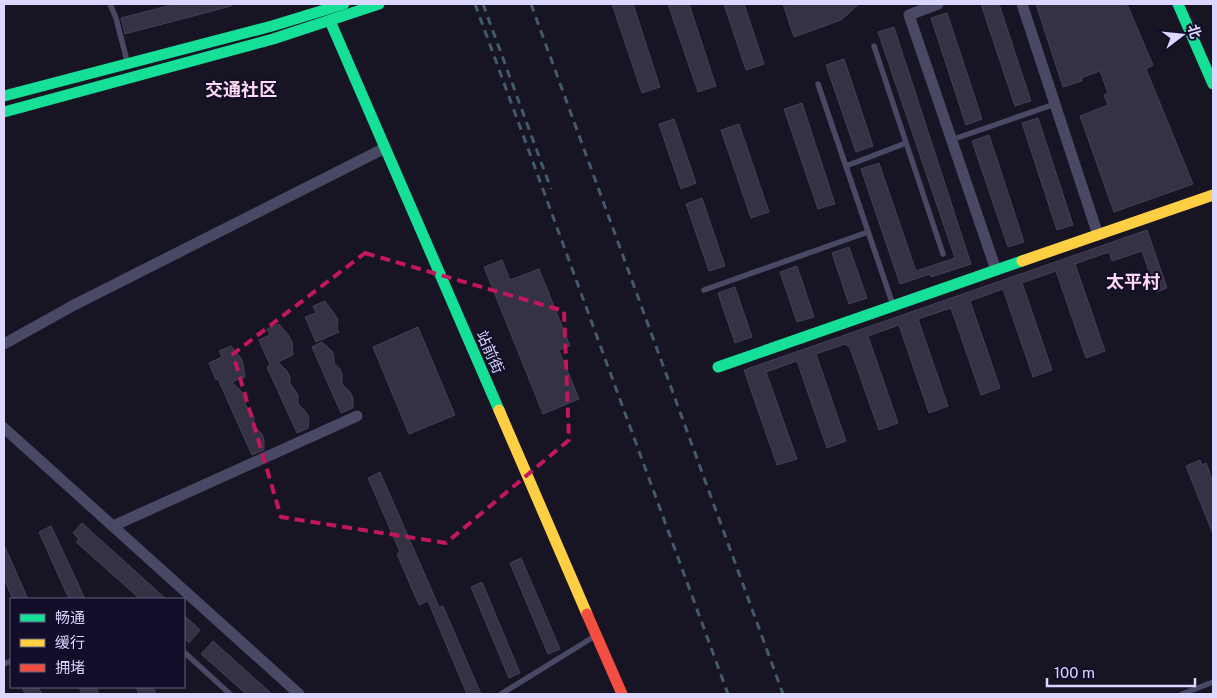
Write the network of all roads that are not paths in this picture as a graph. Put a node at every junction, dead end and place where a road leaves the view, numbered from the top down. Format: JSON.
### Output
{"nodes":[{"id":1,"x":110,"y":4,"type":"edge"},
{"id":2,"x":344,"y":4,"type":"edge"},
{"id":3,"x":379,"y":4,"type":"edge"},
{"id":4,"x":938,"y":4,"type":"edge"},
{"id":5,"x":1022,"y":4,"type":"edge"},
{"id":6,"x":1178,"y":4,"type":"edge"},
{"id":7,"x":330,"y":21,"type":"junction"},
{"id":8,"x":874,"y":46,"type":"dead end"},
{"id":9,"x":128,"y":63,"type":"junction"},
{"id":10,"x":818,"y":84,"type":"dead end"},
{"id":11,"x":1213,"y":84,"type":"edge"},
{"id":12,"x":4,"y":96,"type":"edge"},
{"id":13,"x":1055,"y":104,"type":"junction"},
{"id":14,"x":4,"y":112,"type":"edge"},
{"id":15,"x":951,"y":140,"type":"junction"},
{"id":16,"x":906,"y":143,"type":"junction"},
{"id":17,"x":385,"y":148,"type":"junction"},
{"id":18,"x":846,"y":166,"type":"junction"},
{"id":19,"x":1213,"y":195,"type":"edge"},
{"id":20,"x":868,"y":232,"type":"junction"},
{"id":21,"x":1098,"y":235,"type":"junction"},
{"id":22,"x":943,"y":254,"type":"dead end"},
{"id":23,"x":996,"y":270,"type":"junction"},
{"id":24,"x":704,"y":290,"type":"dead end"},
{"id":25,"x":894,"y":306,"type":"junction"},
{"id":26,"x":4,"y":344,"type":"edge"},
{"id":27,"x":718,"y":367,"type":"dead end"},
{"id":28,"x":358,"y":416,"type":"dead end"},
{"id":29,"x":4,"y":428,"type":"edge"},
{"id":30,"x":113,"y":526,"type":"junction"},
{"id":31,"x":597,"y":635,"type":"junction"},
{"id":32,"x":185,"y":653,"type":"edge"},
{"id":33,"x":1213,"y":682,"type":"edge"},
{"id":34,"x":230,"y":694,"type":"edge"},
{"id":35,"x":300,"y":694,"type":"edge"},
{"id":36,"x":501,"y":694,"type":"edge"},
{"id":37,"x":622,"y":694,"type":"edge"},
{"id":38,"x":1182,"y":694,"type":"edge"}],
"edges":[{"from":1,"to":9,"type":"lane"},
{"from":2,"to":9,"type":"street"},
{"from":3,"to":7,"type":"street"},
{"from":4,"to":15,"type":"street"},
{"from":5,"to":13,"type":"street"},
{"from":6,"to":11,"type":"street"},
{"from":7,"to":14,"type":"street"},
{"from":7,"to":17,"type":"street","name":"站前街"},
{"from":8,"to":16,"type":"lane"},
{"from":9,"to":12,"type":"street"},
{"from":10,"to":18,"type":"lane"},
{"from":13,"to":15,"type":"lane"},
{"from":13,"to":21,"type":"street"},
{"from":15,"to":23,"type":"street"},
{"from":16,"to":18,"type":"lane"},
{"from":16,"to":22,"type":"lane"},
{"from":17,"to":26,"type":"street"},
{"from":17,"to":31,"type":"street","name":"站前街"},
{"from":18,"to":20,"type":"lane"},
{"from":19,"to":21,"type":"street"},
{"from":20,"to":24,"type":"lane"},
{"from":20,"to":25,"type":"lane"},
{"from":21,"to":23,"type":"street"},
{"from":23,"to":25,"type":"street"},
{"from":25,"to":27,"type":"street"},
{"from":28,"to":30,"type":"street"},
{"from":29,"to":30,"type":"street"},
{"from":30,"to":35,"type":"street"},
{"from":31,"to":36,"type":"lane"},
{"from":31,"to":37,"type":"street","name":"站前街"},
{"from":32,"to":34,"type":"lane"},
{"from":33,"to":38,"type":"lane"}]}
